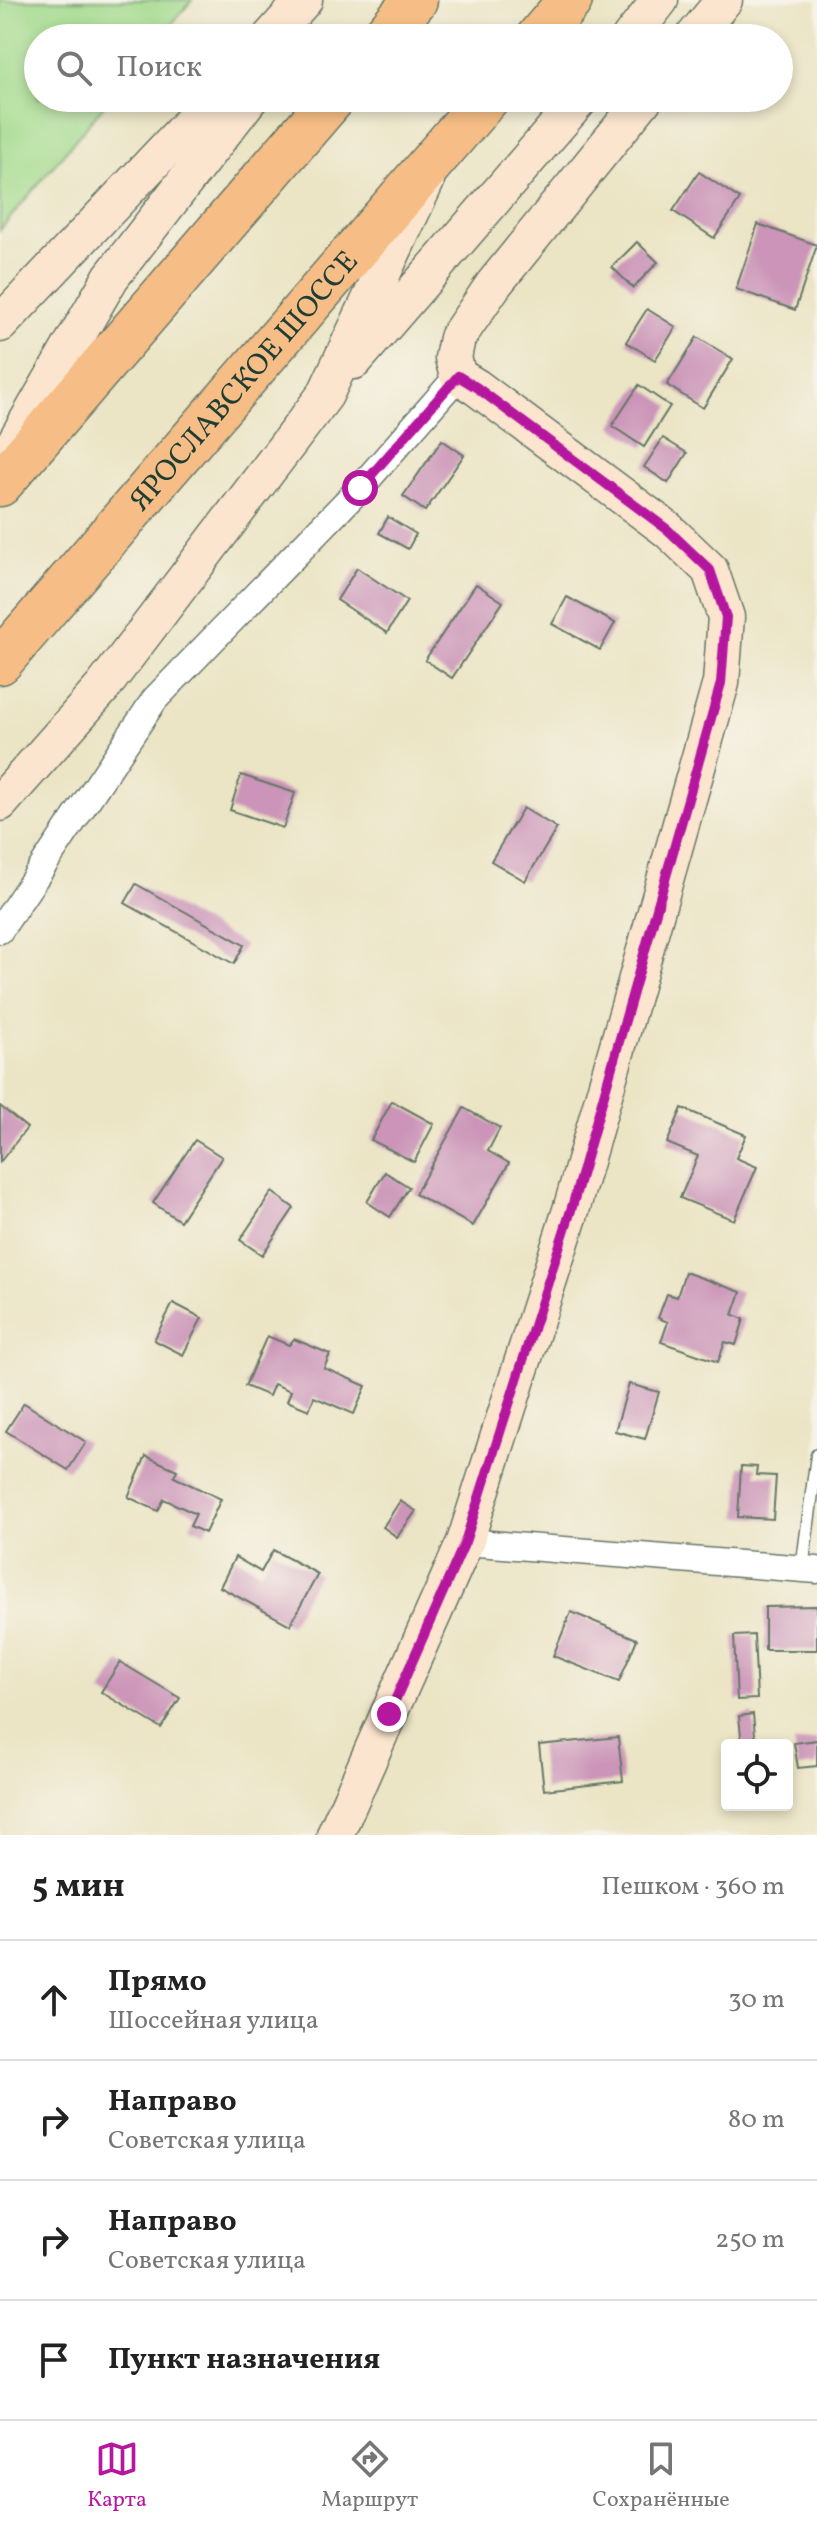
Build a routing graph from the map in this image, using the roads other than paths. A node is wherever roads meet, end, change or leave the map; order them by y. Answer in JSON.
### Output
{"nodes":[{"id":1,"x":304,"y":0,"type":"edge"},
{"id":2,"x":327,"y":0,"type":"edge"},
{"id":3,"x":415,"y":0,"type":"edge"},
{"id":4,"x":570,"y":0,"type":"edge"},
{"id":5,"x":660,"y":0,"type":"edge"},
{"id":6,"x":724,"y":0,"type":"edge"},
{"id":7,"x":283,"y":24,"type":"edge"},
{"id":8,"x":308,"y":24,"type":"edge"},
{"id":9,"x":395,"y":24,"type":"edge"},
{"id":10,"x":550,"y":24,"type":"edge"},
{"id":11,"x":641,"y":24,"type":"edge"},
{"id":12,"x":704,"y":24,"type":"edge"},
{"id":13,"x":201,"y":112,"type":"edge"},
{"id":14,"x":239,"y":112,"type":"edge"},
{"id":15,"x":321,"y":112,"type":"edge"},
{"id":16,"x":475,"y":112,"type":"edge"},
{"id":17,"x":569,"y":112,"type":"edge"},
{"id":18,"x":634,"y":112,"type":"edge"},
{"id":19,"x":440,"y":153,"type":"junction"},
{"id":20,"x":0,"y":324,"type":"edge"},
{"id":21,"x":458,"y":376,"type":"junction"},
{"id":22,"x":325,"y":395,"type":"junction"},
{"id":23,"x":0,"y":470,"type":"edge"},
{"id":24,"x":0,"y":484,"type":"edge"},
{"id":25,"x":0,"y":662,"type":"edge"},
{"id":26,"x":0,"y":803,"type":"edge"},
{"id":27,"x":0,"y":930,"type":"edge"},
{"id":28,"x":817,"y":1455,"type":"edge"},
{"id":29,"x":465,"y":1542,"type":"junction"},
{"id":30,"x":810,"y":1570,"type":"edge"},
{"id":31,"x":335,"y":1835,"type":"edge"}],
"edges":[{"from":1,"to":7,"type":"street"},
{"from":2,"to":8,"type":"street"},
{"from":3,"to":9,"type":"highway"},
{"from":4,"to":10,"type":"highway"},
{"from":5,"to":11,"type":"street"},
{"from":6,"to":12,"type":"street"},
{"from":13,"to":20,"type":"street"},
{"from":14,"to":23,"type":"street"},
{"from":15,"to":24,"type":"highway"},
{"from":16,"to":19,"type":"highway","name":"ЯРОСЛАВСКОЕ ШОССЕ"},
{"from":17,"to":22,"type":"street"},
{"from":18,"to":21,"type":"street"},
{"from":19,"to":22,"type":"street"},
{"from":19,"to":25,"type":"highway","name":"ЯРОСЛАВСКОЕ ШОССЕ"},
{"from":21,"to":27,"type":"street"},
{"from":21,"to":29,"type":"street"},
{"from":22,"to":26,"type":"street"},
{"from":28,"to":30,"type":"lane"},
{"from":29,"to":30,"type":"street"},
{"from":29,"to":31,"type":"street"}]}
